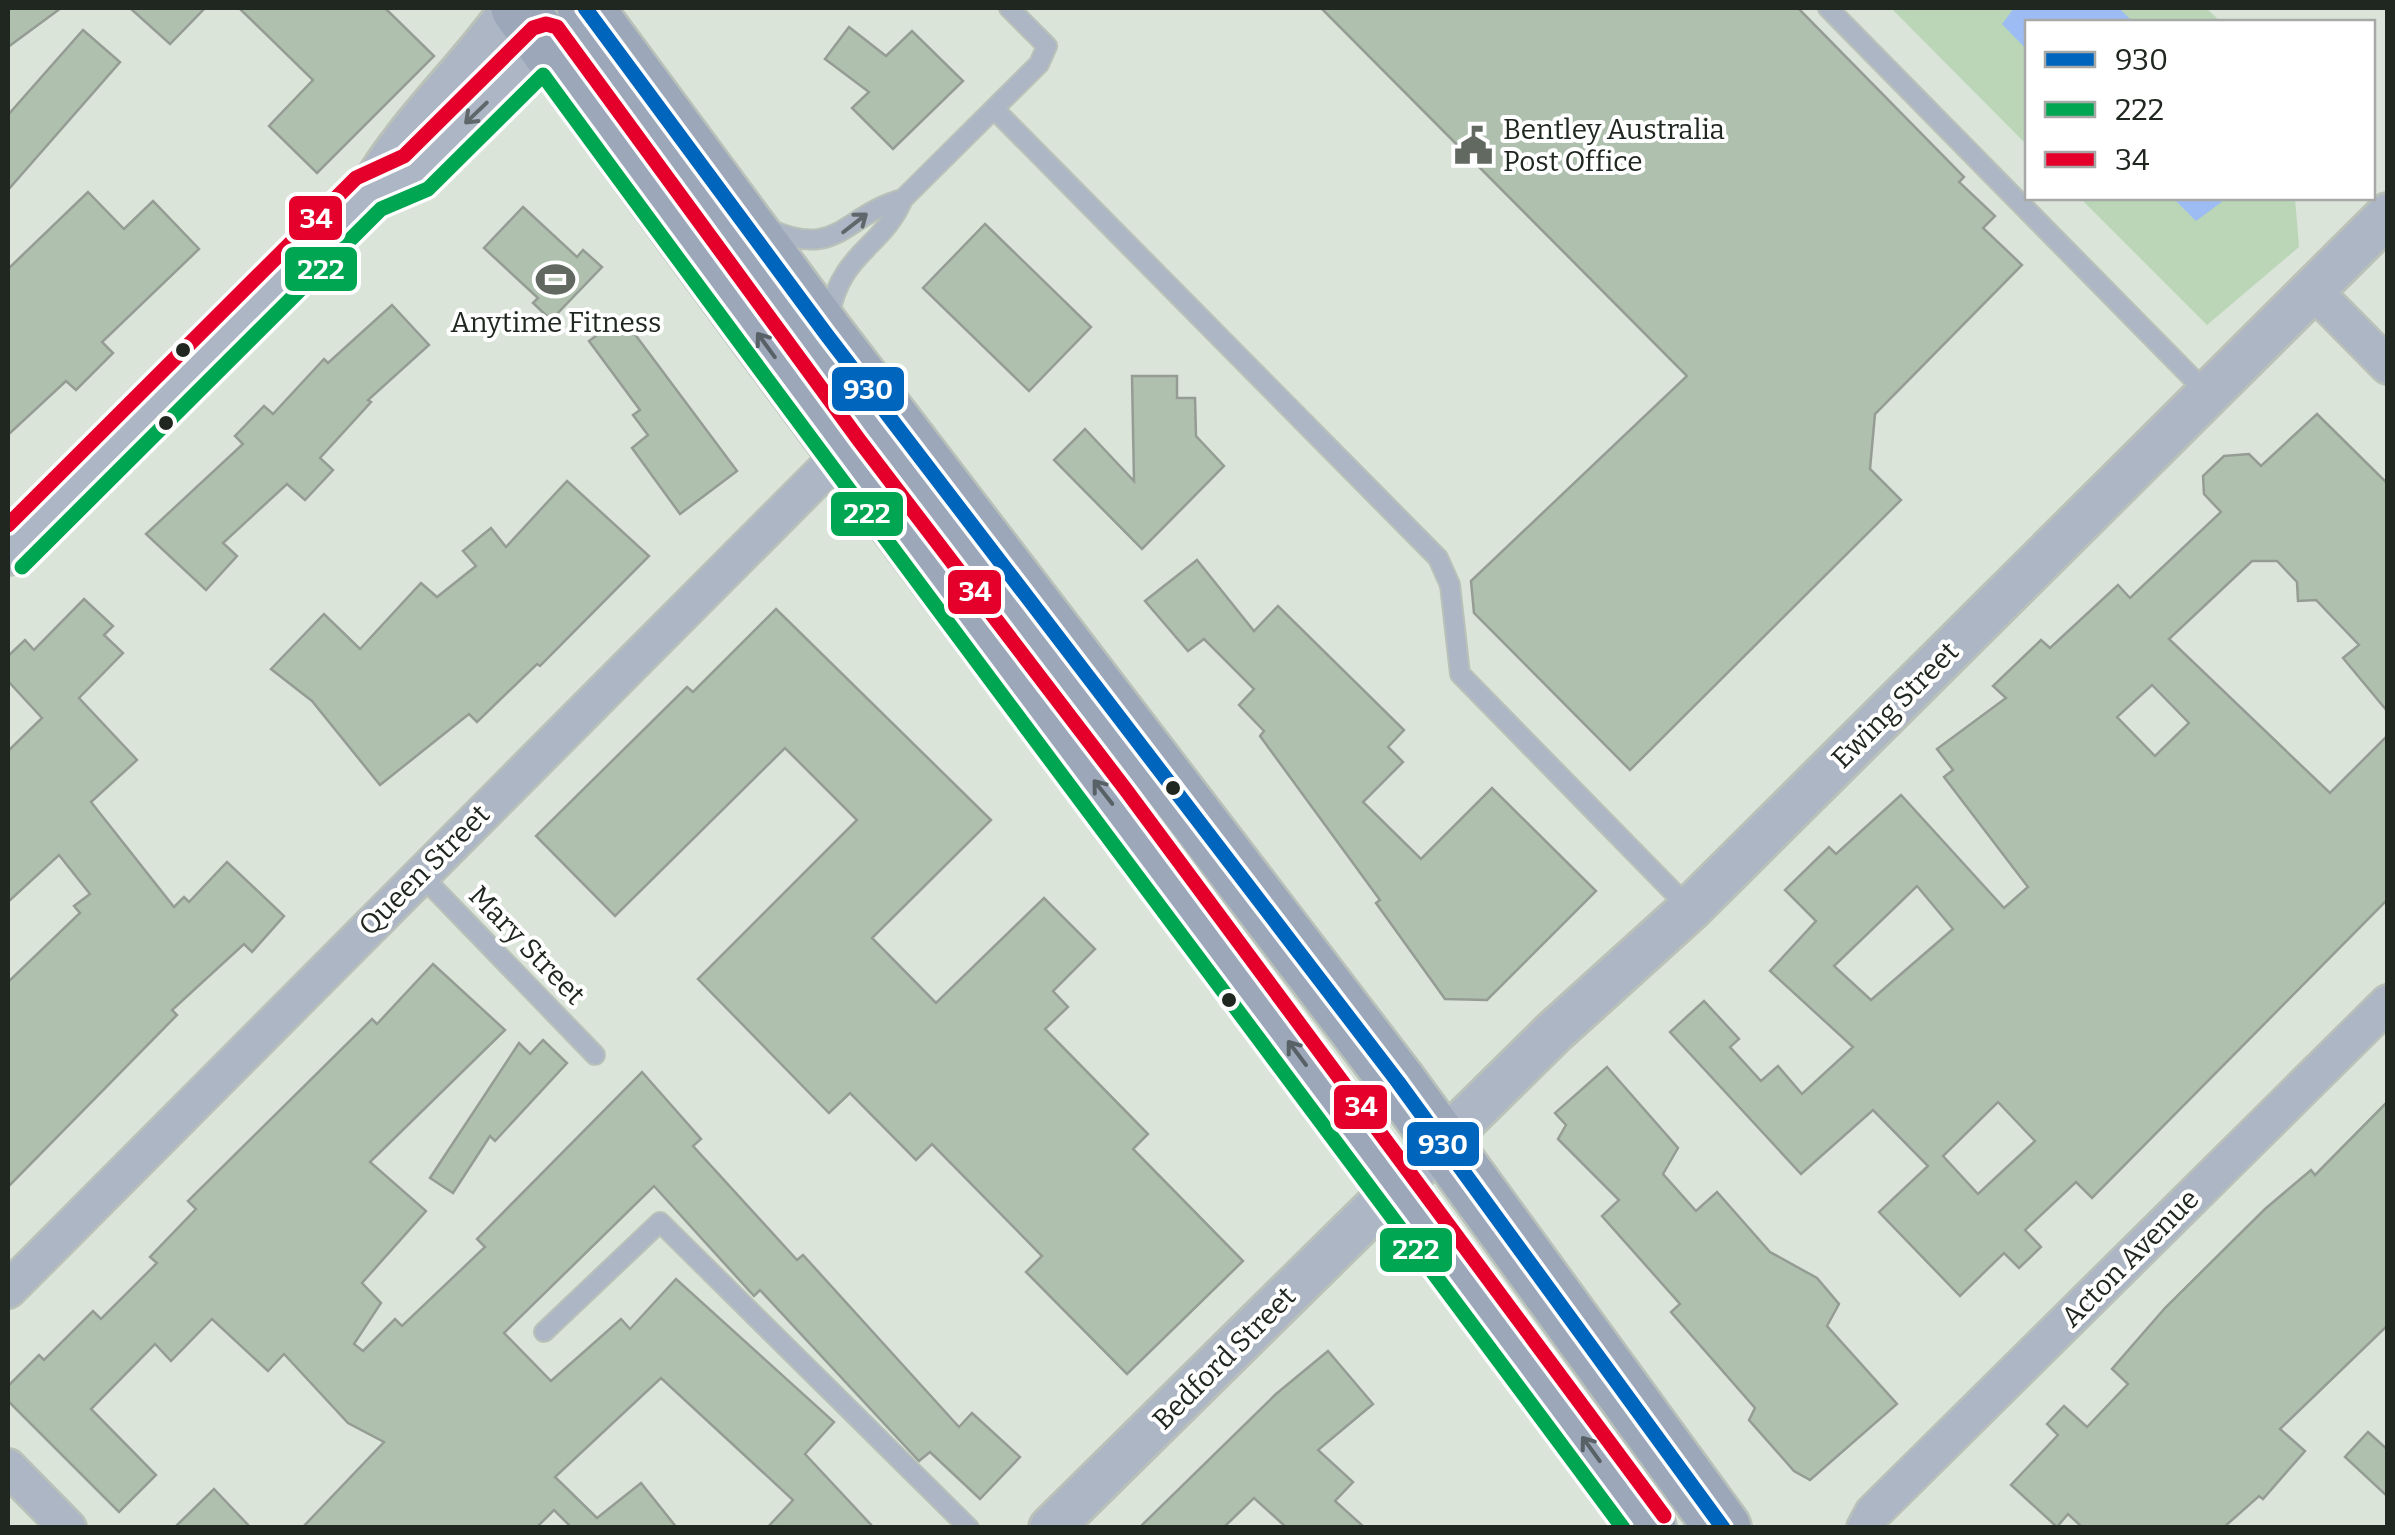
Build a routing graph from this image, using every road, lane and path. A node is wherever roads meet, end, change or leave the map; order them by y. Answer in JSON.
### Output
{"nodes":[{"id":1,"x":585,"y":8,"type":"edge"},
{"id":2,"x":1009,"y":8,"type":"edge"},
{"id":3,"x":1828,"y":8,"type":"edge"},
{"id":4,"x":526,"y":20,"type":"edge"},
{"id":5,"x":996,"y":111,"type":"junction"},
{"id":6,"x":902,"y":199,"type":"junction"},
{"id":7,"x":2388,"y":215,"type":"edge"},
{"id":8,"x":740,"y":216,"type":"junction"},
{"id":9,"x":2312,"y":289,"type":"junction"},
{"id":10,"x":826,"y":334,"type":"junction"},
{"id":11,"x":2388,"y":366,"type":"edge"},
{"id":12,"x":2208,"y":394,"type":"junction"},
{"id":13,"x":843,"y":452,"type":"junction"},
{"id":14,"x":8,"y":553,"type":"edge"},
{"id":15,"x":420,"y":874,"type":"junction"},
{"id":16,"x":1690,"y":909,"type":"junction"},
{"id":17,"x":2388,"y":1003,"type":"edge"},
{"id":18,"x":595,"y":1055,"type":"dead end"},
{"id":19,"x":1443,"y":1143,"type":"junction"},
{"id":20,"x":1396,"y":1188,"type":"junction"},
{"id":21,"x":8,"y":1290,"type":"edge"},
{"id":22,"x":544,"y":1332,"type":"dead end"},
{"id":23,"x":8,"y":1467,"type":"edge"},
{"id":24,"x":1860,"y":1523,"type":"edge"},
{"id":25,"x":68,"y":1528,"type":"edge"},
{"id":26,"x":969,"y":1528,"type":"edge"},
{"id":27,"x":1051,"y":1528,"type":"edge"},
{"id":28,"x":1648,"y":1528,"type":"edge"},
{"id":29,"x":1723,"y":1528,"type":"edge"}],
"edges":[{"from":1,"to":8,"type":"highway"},
{"from":2,"to":5,"type":"lane"},
{"from":3,"to":12,"type":"lane"},
{"from":13,"to":4,"type":"highway","one_way":true},
{"from":4,"to":14,"type":"street"},
{"from":5,"to":6,"type":"lane"},
{"from":5,"to":16,"type":"lane"},
{"from":8,"to":6,"type":"lane","one_way":true},
{"from":6,"to":10,"type":"lane"},
{"from":7,"to":9,"type":"street","name":"Ewing Street"},
{"from":8,"to":10,"type":"highway"},
{"from":9,"to":11,"type":"street"},
{"from":9,"to":12,"type":"street","name":"Ewing Street"},
{"from":10,"to":19,"type":"highway"},
{"from":12,"to":16,"type":"street","name":"Ewing Street"},
{"from":13,"to":15,"type":"street","name":"Queen Street"},
{"from":20,"to":13,"type":"highway","one_way":true},
{"from":15,"to":18,"type":"lane","name":"Mary Street"},
{"from":15,"to":21,"type":"street","name":"Queen Street"},
{"from":16,"to":19,"type":"street","name":"Ewing Street"},
{"from":17,"to":24,"type":"street","name":"Acton Avenue"},
{"from":19,"to":20,"type":"street","name":"Ewing Street"},
{"from":19,"to":29,"type":"highway"},
{"from":20,"to":27,"type":"street","name":"Bedford Street"},
{"from":28,"to":20,"type":"highway","one_way":true},
{"from":22,"to":26,"type":"lane"},
{"from":23,"to":25,"type":"street"}]}
